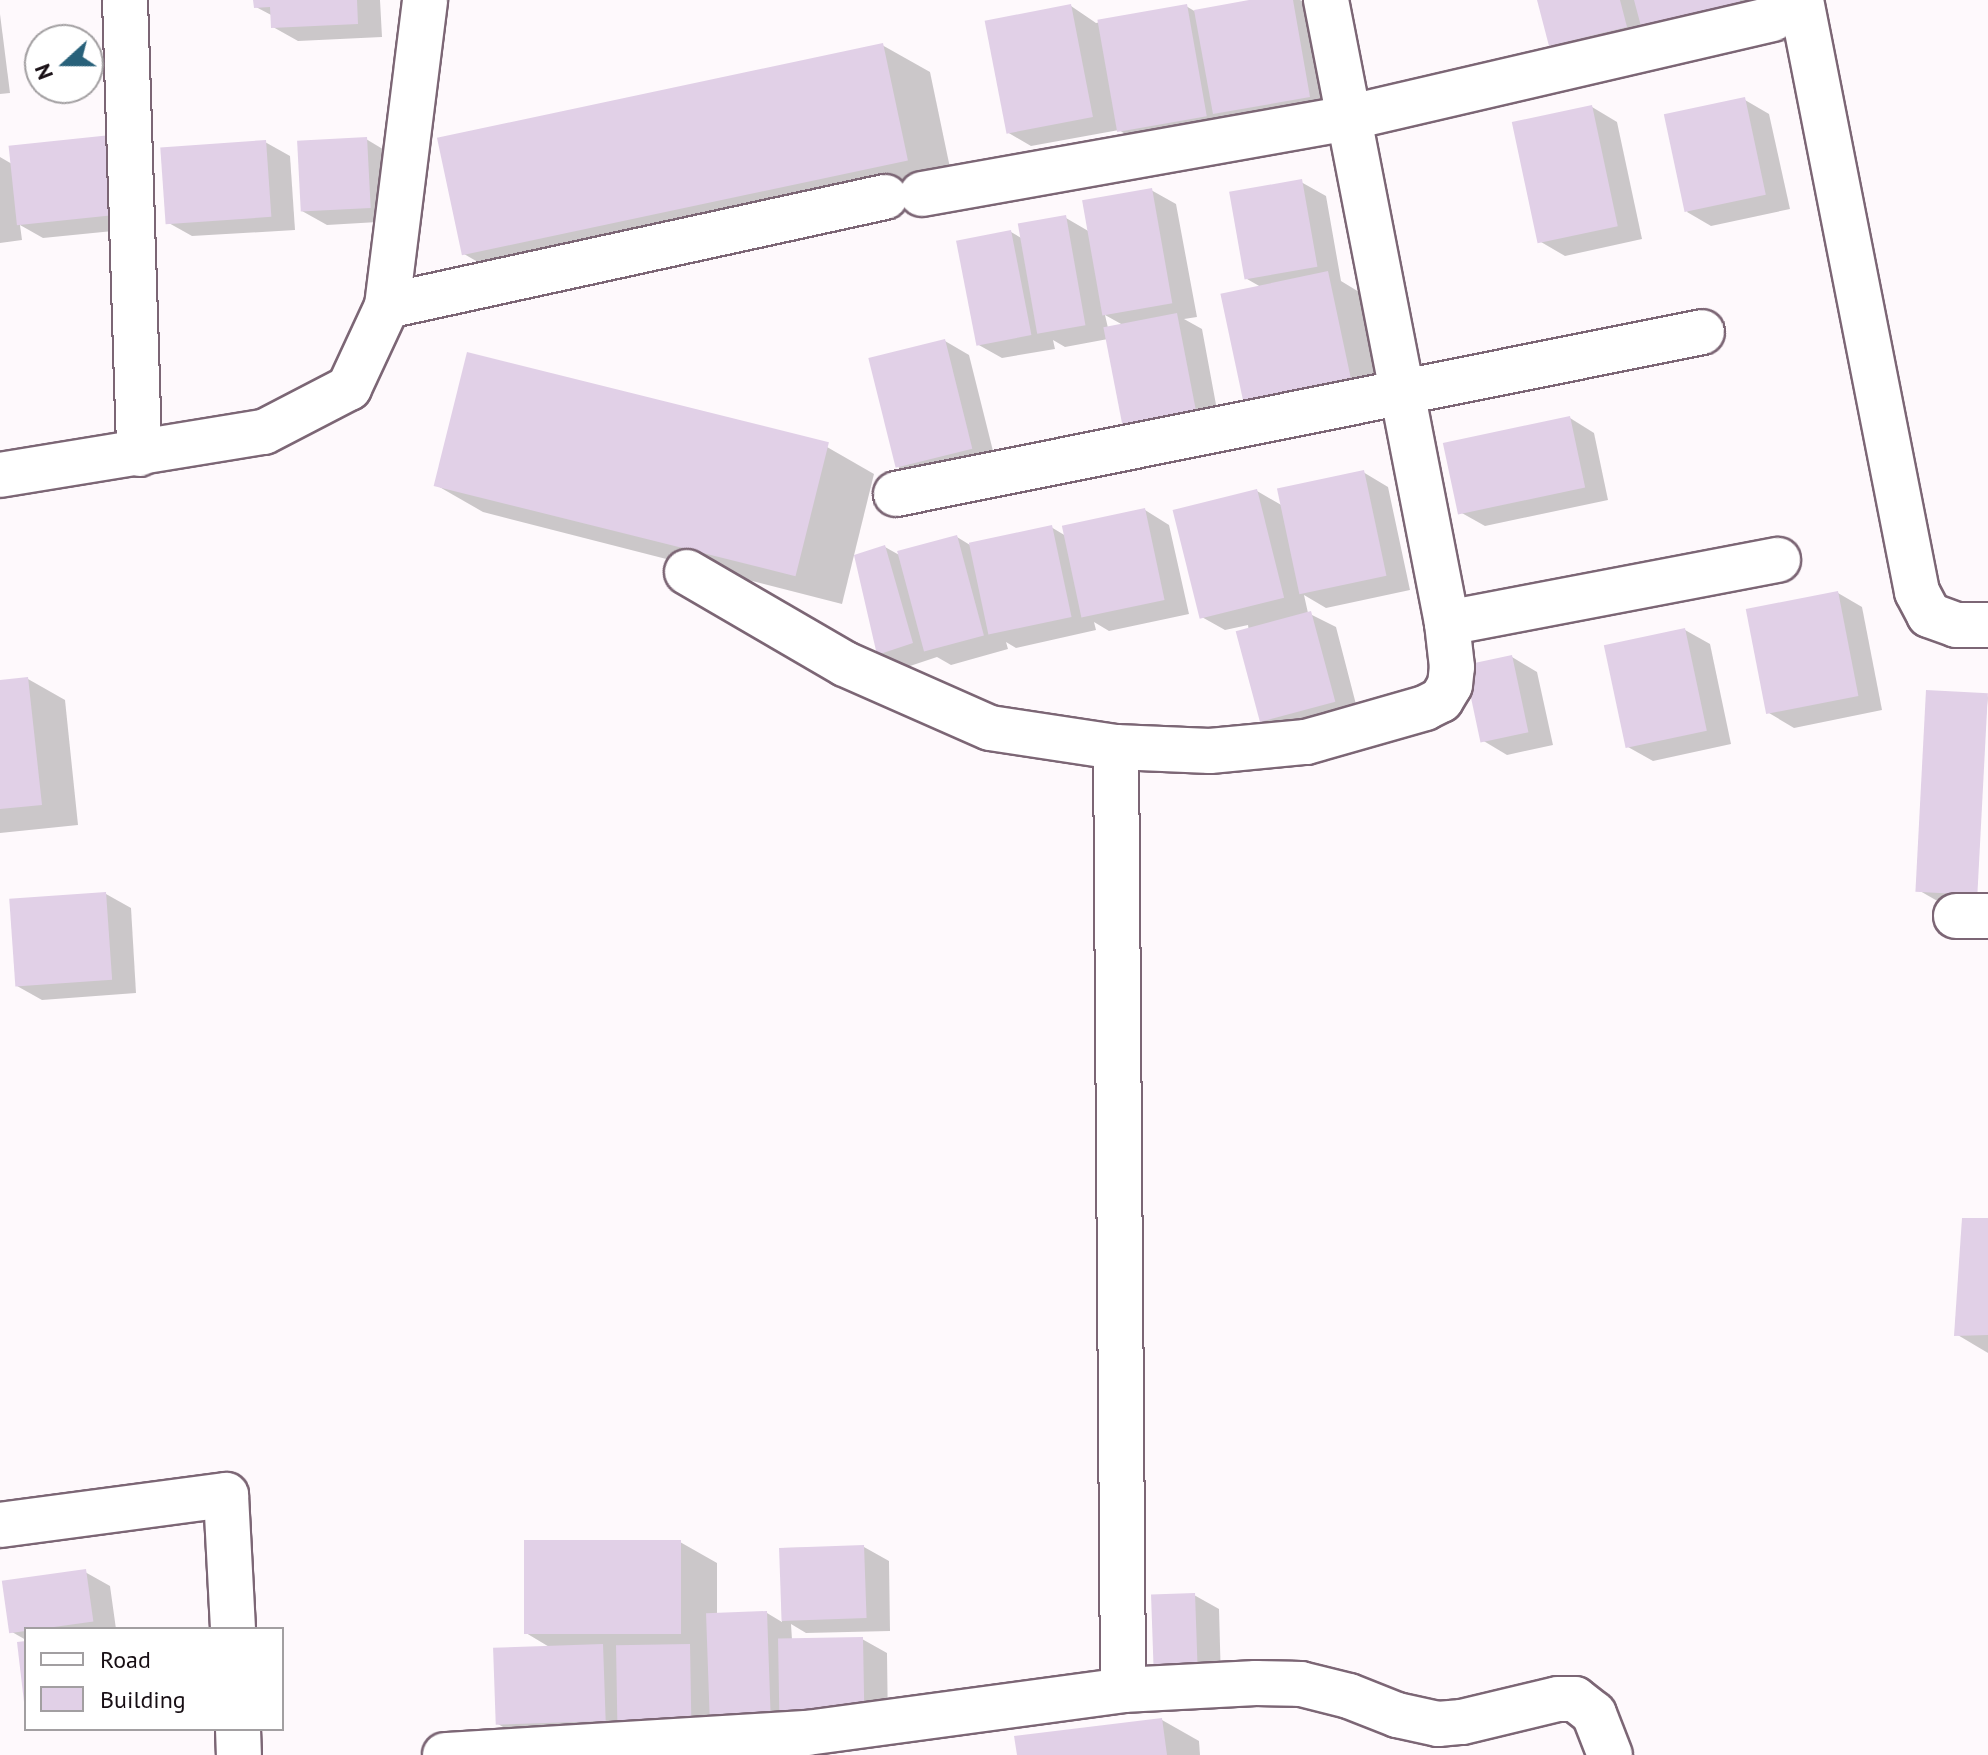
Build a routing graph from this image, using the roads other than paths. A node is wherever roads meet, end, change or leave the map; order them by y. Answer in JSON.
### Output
{"nodes":[{"id":1,"x":125,"y":0,"type":"edge"},
{"id":2,"x":1326,"y":0,"type":"edge"},
{"id":3,"x":431,"y":1,"type":"edge"},
{"id":4,"x":1787,"y":10,"type":"edge"},
{"id":5,"x":1347,"y":118,"type":"junction"},
{"id":6,"x":387,"y":306,"type":"junction"},
{"id":7,"x":1702,"y":332,"type":"dead end"},
{"id":8,"x":1400,"y":392,"type":"junction"},
{"id":9,"x":139,"y":454,"type":"junction"},
{"id":10,"x":0,"y":475,"type":"edge"},
{"id":11,"x":896,"y":494,"type":"dead end"},
{"id":12,"x":1778,"y":560,"type":"dead end"},
{"id":13,"x":687,"y":572,"type":"dead end"},
{"id":14,"x":1447,"y":623,"type":"junction"},
{"id":15,"x":1988,"y":625,"type":"edge"},
{"id":16,"x":1116,"y":747,"type":"junction"},
{"id":17,"x":0,"y":1525,"type":"edge"},
{"id":18,"x":233,"y":1627,"type":"edge"},
{"id":19,"x":1123,"y":1690,"type":"junction"},
{"id":20,"x":238,"y":1731,"type":"edge"},
{"id":21,"x":239,"y":1755,"type":"edge"},
{"id":22,"x":445,"y":1755,"type":"edge"},
{"id":23,"x":1610,"y":1755,"type":"edge"}],
"edges":[{"from":1,"to":9,"type":"street"},
{"from":2,"to":5,"type":"street"},
{"from":3,"to":6,"type":"street"},
{"from":4,"to":5,"type":"street"},
{"from":4,"to":15,"type":"street"},
{"from":5,"to":6,"type":"street"},
{"from":5,"to":8,"type":"street"},
{"from":6,"to":9,"type":"street"},
{"from":7,"to":8,"type":"street"},
{"from":8,"to":11,"type":"street"},
{"from":8,"to":14,"type":"street"},
{"from":9,"to":10,"type":"street"},
{"from":12,"to":14,"type":"street"},
{"from":13,"to":16,"type":"street"},
{"from":14,"to":16,"type":"street"},
{"from":16,"to":19,"type":"street"},
{"from":17,"to":18,"type":"street"},
{"from":19,"to":22,"type":"street"},
{"from":19,"to":23,"type":"street"},
{"from":20,"to":21,"type":"street"}]}
